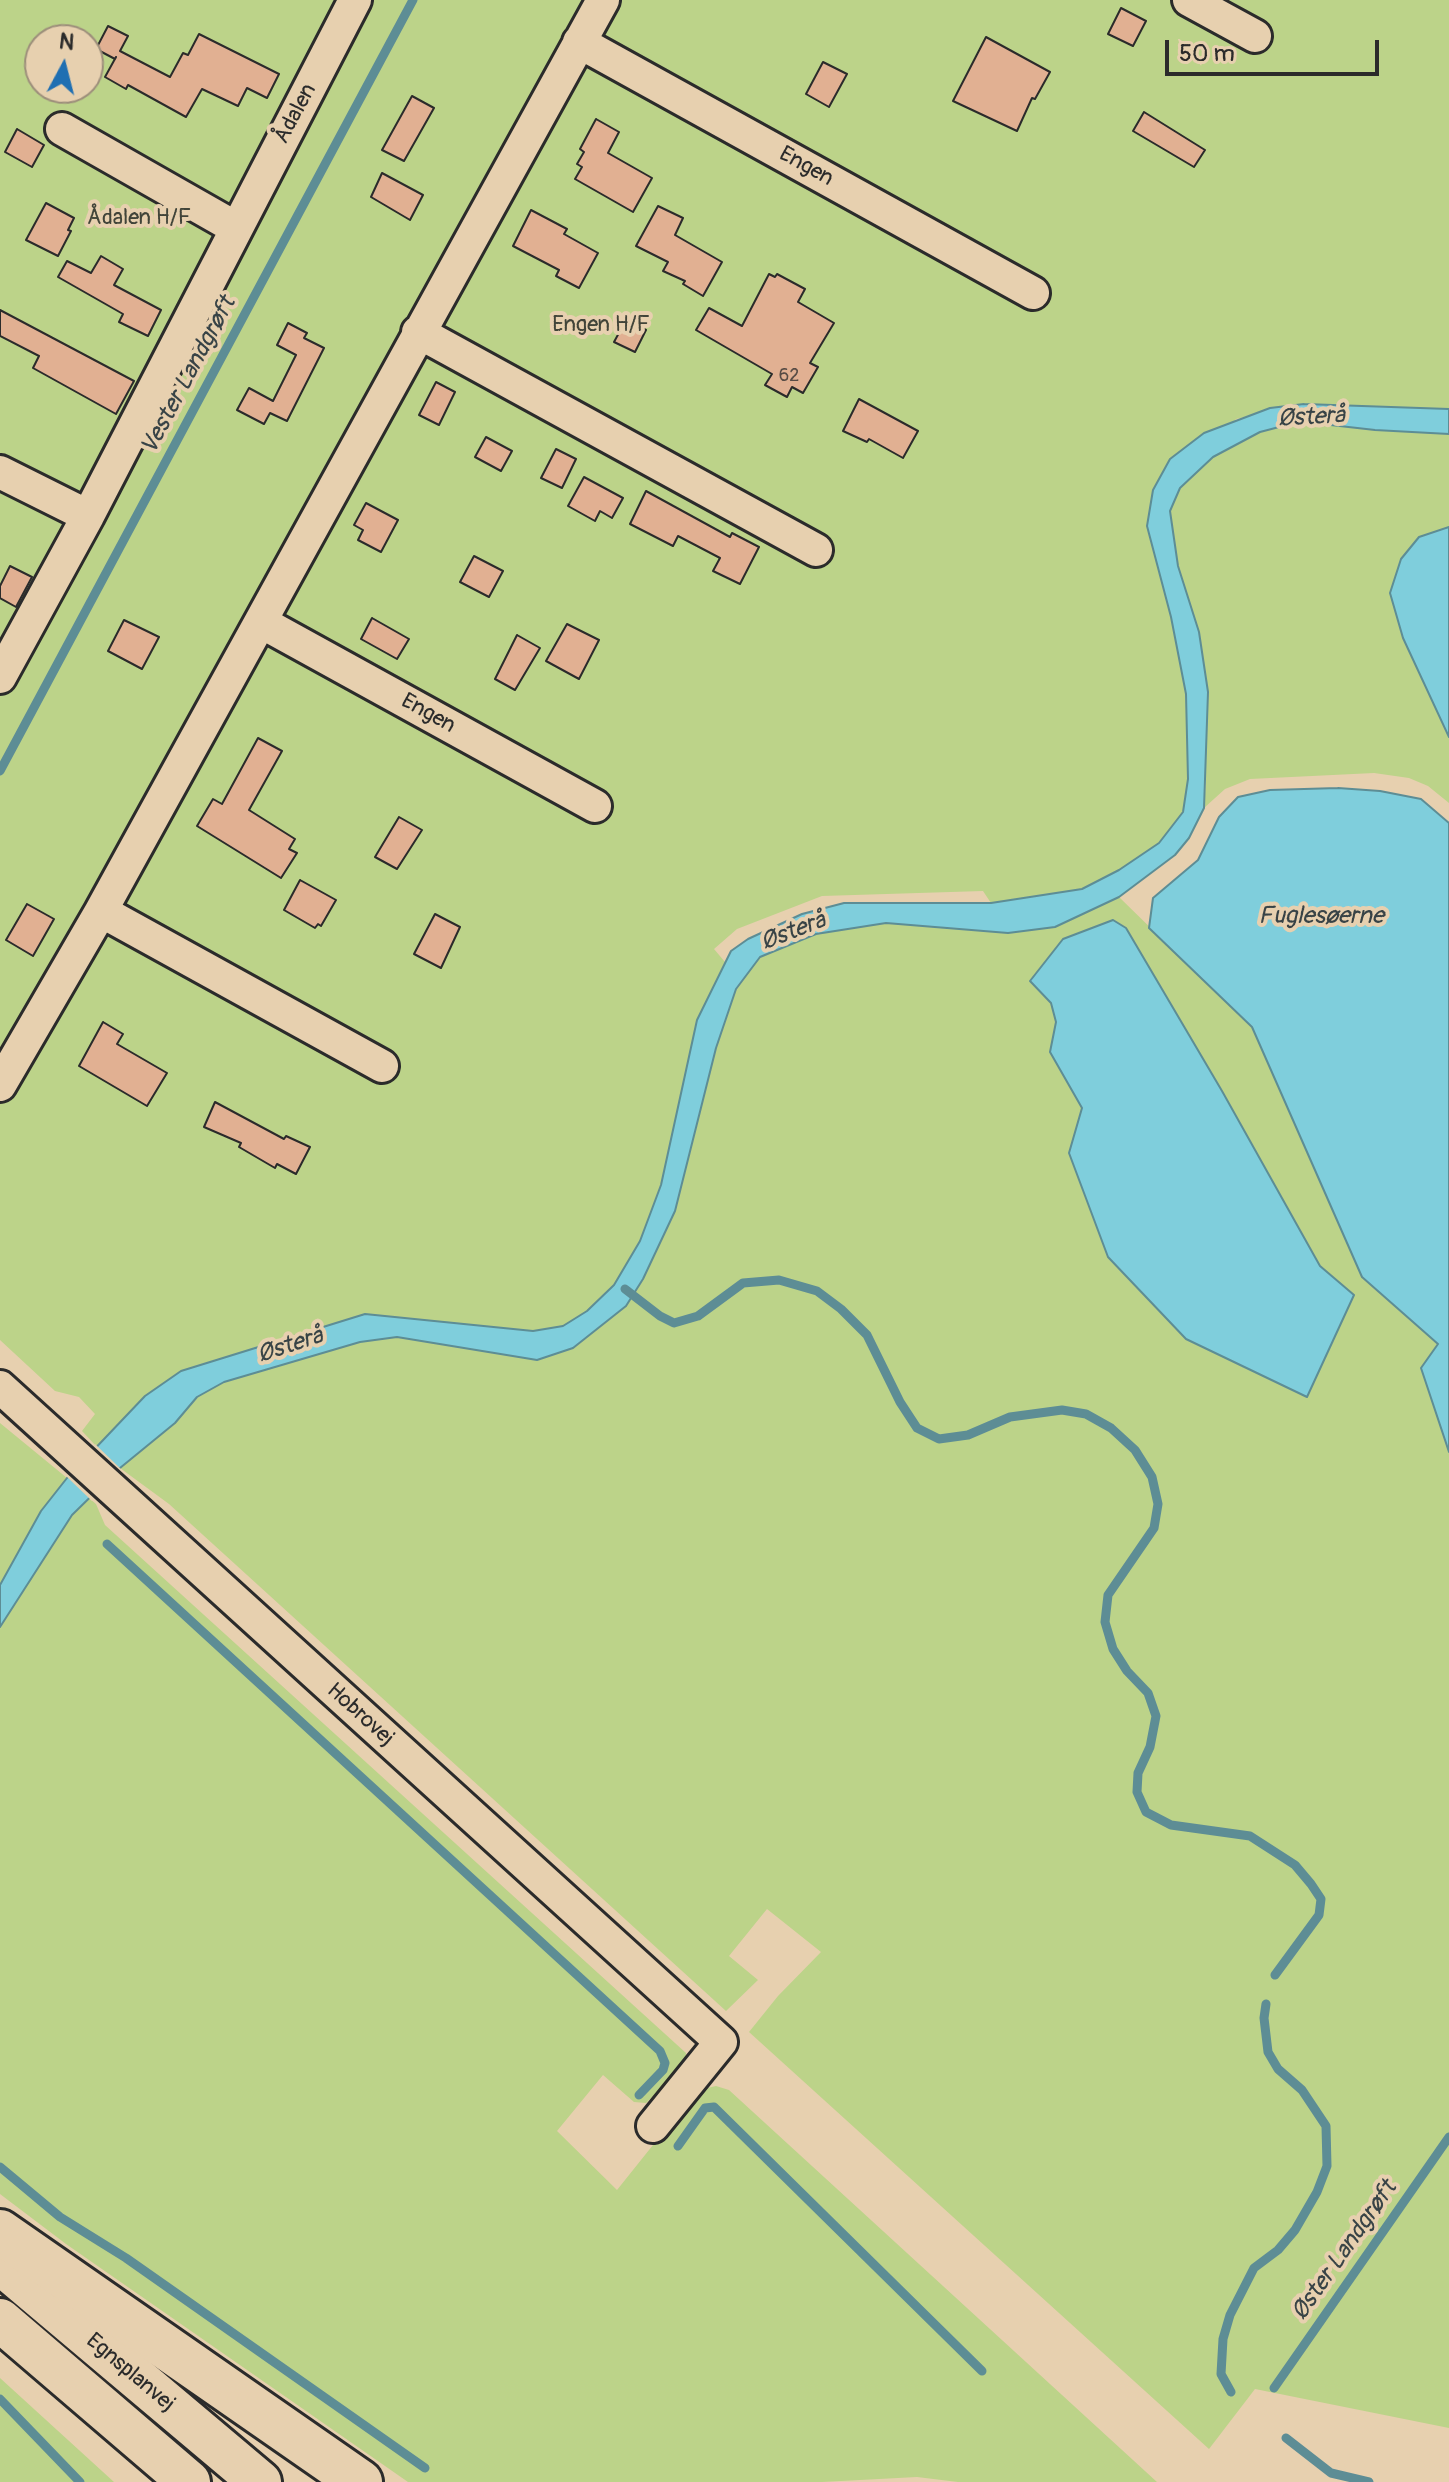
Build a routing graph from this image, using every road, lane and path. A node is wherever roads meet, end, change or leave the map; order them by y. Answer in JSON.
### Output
{"nodes":[{"id":1,"x":355,"y":0,"type":"edge"},
{"id":2,"x":603,"y":0,"type":"edge"},
{"id":3,"x":1189,"y":0,"type":"edge"},
{"id":4,"x":1255,"y":36,"type":"dead end"},
{"id":5,"x":579,"y":42,"type":"junction"},
{"id":6,"x":62,"y":129,"type":"dead end"},
{"id":7,"x":236,"y":228,"type":"junction"},
{"id":8,"x":1033,"y":293,"type":"dead end"},
{"id":9,"x":418,"y":332,"type":"junction"},
{"id":10,"x":0,"y":472,"type":"edge"},
{"id":11,"x":88,"y":516,"type":"junction"},
{"id":12,"x":816,"y":550,"type":"dead end"},
{"id":13,"x":261,"y":622,"type":"junction"},
{"id":14,"x":0,"y":677,"type":"edge"},
{"id":15,"x":595,"y":806,"type":"dead end"},
{"id":16,"x":101,"y":911,"type":"junction"},
{"id":17,"x":382,"y":1066,"type":"dead end"},
{"id":18,"x":0,"y":1085,"type":"edge"},
{"id":19,"x":0,"y":1387,"type":"edge"},
{"id":20,"x":653,"y":2126,"type":"dead end"},
{"id":21,"x":0,"y":2232,"type":"edge"},
{"id":22,"x":0,"y":2263,"type":"edge"},
{"id":23,"x":0,"y":2320,"type":"edge"},
{"id":24,"x":189,"y":2482,"type":"edge"},
{"id":25,"x":260,"y":2482,"type":"edge"},
{"id":26,"x":360,"y":2482,"type":"edge"}],
"edges":[{"from":1,"to":7,"type":"street","name":"Ådalen"},
{"from":2,"to":5,"type":"street"},
{"from":3,"to":4,"type":"street"},
{"from":5,"to":8,"type":"street","name":"Engen"},
{"from":5,"to":9,"type":"street"},
{"from":6,"to":7,"type":"street"},
{"from":7,"to":11,"type":"street","name":"Ådalen"},
{"from":9,"to":12,"type":"street"},
{"from":9,"to":13,"type":"street"},
{"from":10,"to":11,"type":"street"},
{"from":11,"to":14,"type":"street","name":"Ådalen"},
{"from":13,"to":15,"type":"street","name":"Engen"},
{"from":13,"to":16,"type":"street"},
{"from":16,"to":17,"type":"street"},
{"from":16,"to":18,"type":"street"},
{"from":19,"to":20,"type":"street","name":"Hobrovej"},
{"from":21,"to":26,"type":"highway"},
{"from":22,"to":25,"type":"main road","name":"Egnsplanvej"},
{"from":23,"to":24,"type":"main road","name":"Egnsplanvej"}]}
